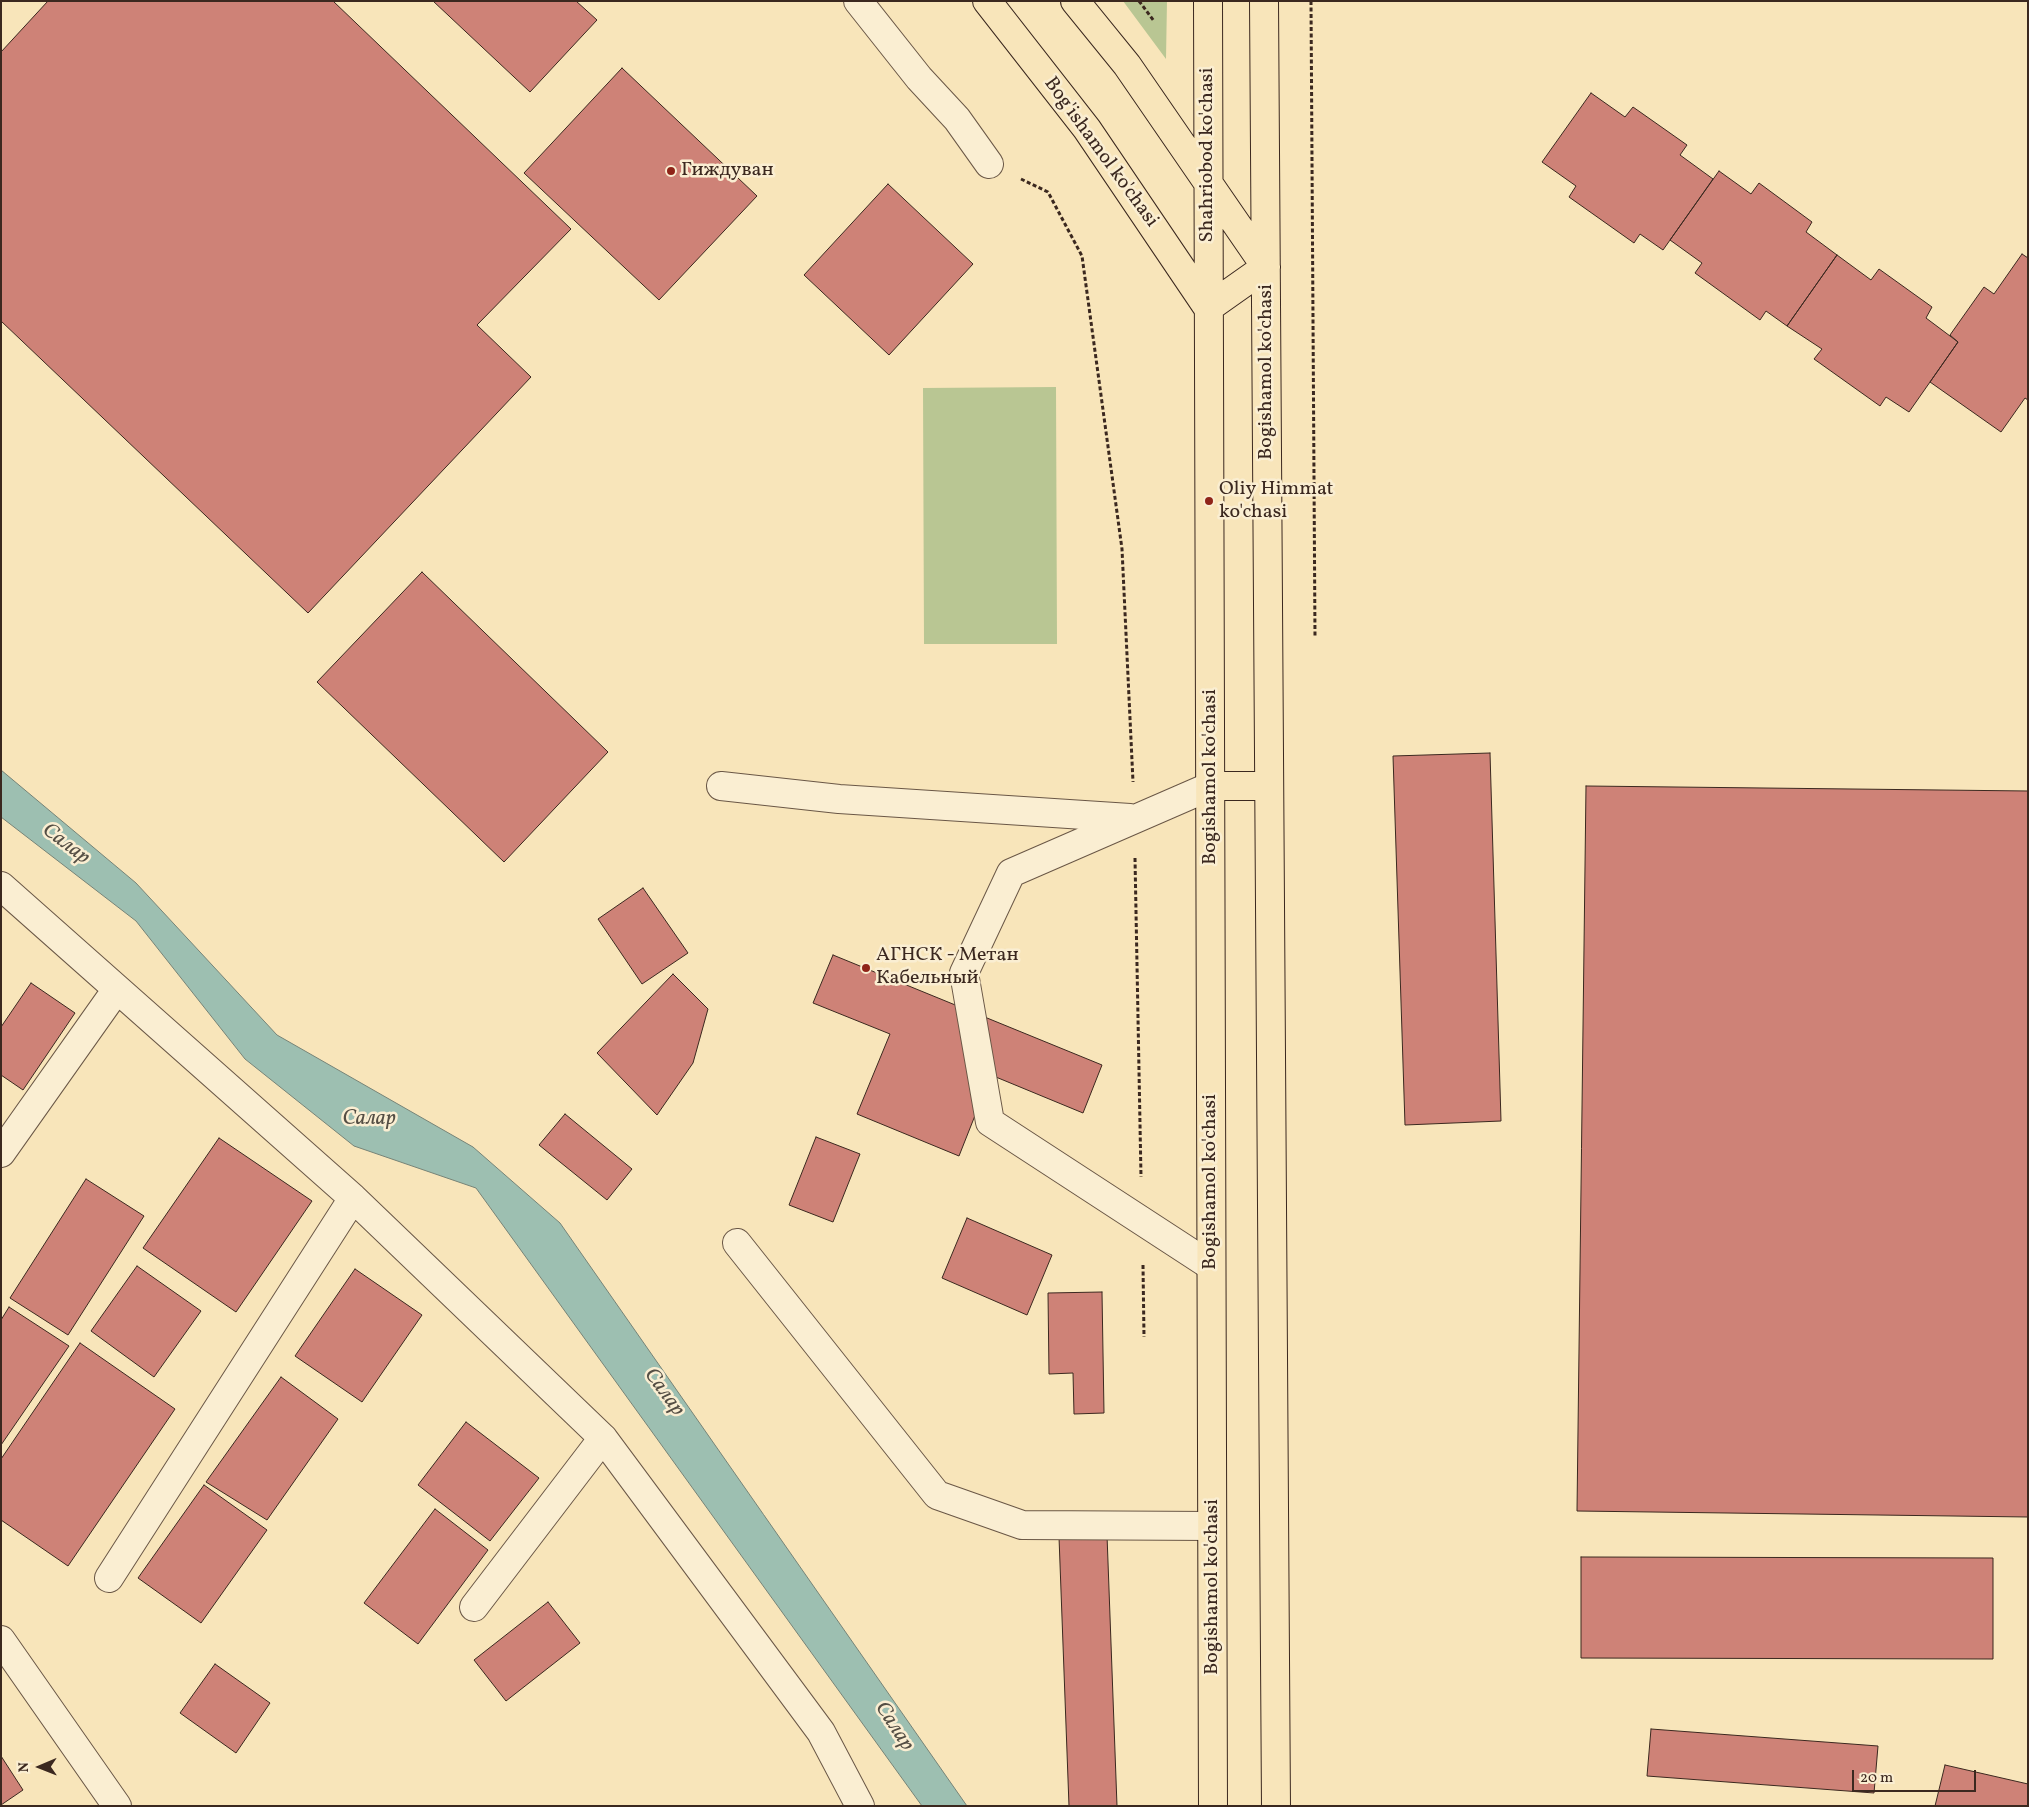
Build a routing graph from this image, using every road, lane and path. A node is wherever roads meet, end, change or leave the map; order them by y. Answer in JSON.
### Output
{"nodes":[{"id":1,"x":858,"y":1,"type":"edge"},
{"id":2,"x":987,"y":1,"type":"edge"},
{"id":3,"x":1076,"y":1,"type":"edge"},
{"id":4,"x":1139,"y":1,"type":"edge"},
{"id":5,"x":1208,"y":1,"type":"edge"},
{"id":6,"x":1264,"y":1,"type":"edge"},
{"id":7,"x":1311,"y":1,"type":"edge"},
{"id":8,"x":1154,"y":21,"type":"dead end"},
{"id":9,"x":989,"y":164,"type":"joint"},
{"id":10,"x":1208,"y":180,"type":"junction"},
{"id":11,"x":1266,"y":267,"type":"junction"},
{"id":12,"x":1208,"y":308,"type":"junction"},
{"id":13,"x":1316,"y":637,"type":"dead end"},
{"id":14,"x":721,"y":786,"type":"dead end"},
{"id":15,"x":1211,"y":786,"type":"junction"},
{"id":16,"x":1269,"y":786,"type":"junction"},
{"id":17,"x":1134,"y":818,"type":"junction"},
{"id":18,"x":1,"y":886,"type":"edge"},
{"id":19,"x":117,"y":989,"type":"junction"},
{"id":20,"x":1,"y":1153,"type":"edge"},
{"id":21,"x":353,"y":1198,"type":"junction"},
{"id":22,"x":1142,"y":1220,"type":"junction"},
{"id":23,"x":737,"y":1243,"type":"dead end"},
{"id":24,"x":1211,"y":1266,"type":"junction"},
{"id":25,"x":1144,"y":1337,"type":"dead end"},
{"id":26,"x":603,"y":1438,"type":"junction"},
{"id":27,"x":1212,"y":1526,"type":"junction"},
{"id":28,"x":109,"y":1578,"type":"dead end"},
{"id":29,"x":474,"y":1608,"type":"dead end"},
{"id":30,"x":1,"y":1640,"type":"edge"},
{"id":31,"x":117,"y":1806,"type":"edge"},
{"id":32,"x":860,"y":1806,"type":"edge"},
{"id":33,"x":1213,"y":1806,"type":"edge"},
{"id":34,"x":1276,"y":1806,"type":"edge"}],
"edges":[{"from":1,"to":9,"type":"street"},
{"from":2,"to":12,"type":"main road","name":"Bog'ishamol ko'chasi"},
{"from":3,"to":10,"type":"main road"},
{"from":4,"to":8,"type":"path"},
{"from":5,"to":10,"type":"main road","name":"Shahriobod ko'chasi"},
{"from":6,"to":11,"type":"main road"},
{"from":7,"to":13,"type":"path"},
{"from":9,"to":17,"type":"path"},
{"from":10,"to":11,"type":"main road"},
{"from":10,"to":12,"type":"main road","name":"Shahriobod ko'chasi"},
{"from":11,"to":12,"type":"main road","name":"Bogishamol ko'chasi"},
{"from":11,"to":16,"type":"main road","name":"Bogishamol ko'chasi"},
{"from":12,"to":15,"type":"main road","name":"Bogishamol ko'chasi"},
{"from":14,"to":17,"type":"street"},
{"from":15,"to":16,"type":"main road"},
{"from":15,"to":17,"type":"street"},
{"from":15,"to":24,"type":"main road","name":"Bogishamol ko'chasi"},
{"from":16,"to":34,"type":"main road","name":"Bogishamol ko'chasi"},
{"from":17,"to":22,"type":"path"},
{"from":17,"to":22,"type":"street"},
{"from":18,"to":19,"type":"street"},
{"from":19,"to":20,"type":"street"},
{"from":19,"to":21,"type":"street"},
{"from":21,"to":26,"type":"street"},
{"from":21,"to":28,"type":"street"},
{"from":22,"to":24,"type":"street"},
{"from":22,"to":25,"type":"path"},
{"from":23,"to":27,"type":"street"},
{"from":24,"to":27,"type":"main road","name":"Bogishamol ko'chasi"},
{"from":26,"to":29,"type":"street"},
{"from":26,"to":32,"type":"street"},
{"from":27,"to":33,"type":"main road","name":"Bogishamol ko'chasi"},
{"from":30,"to":31,"type":"street"}]}
